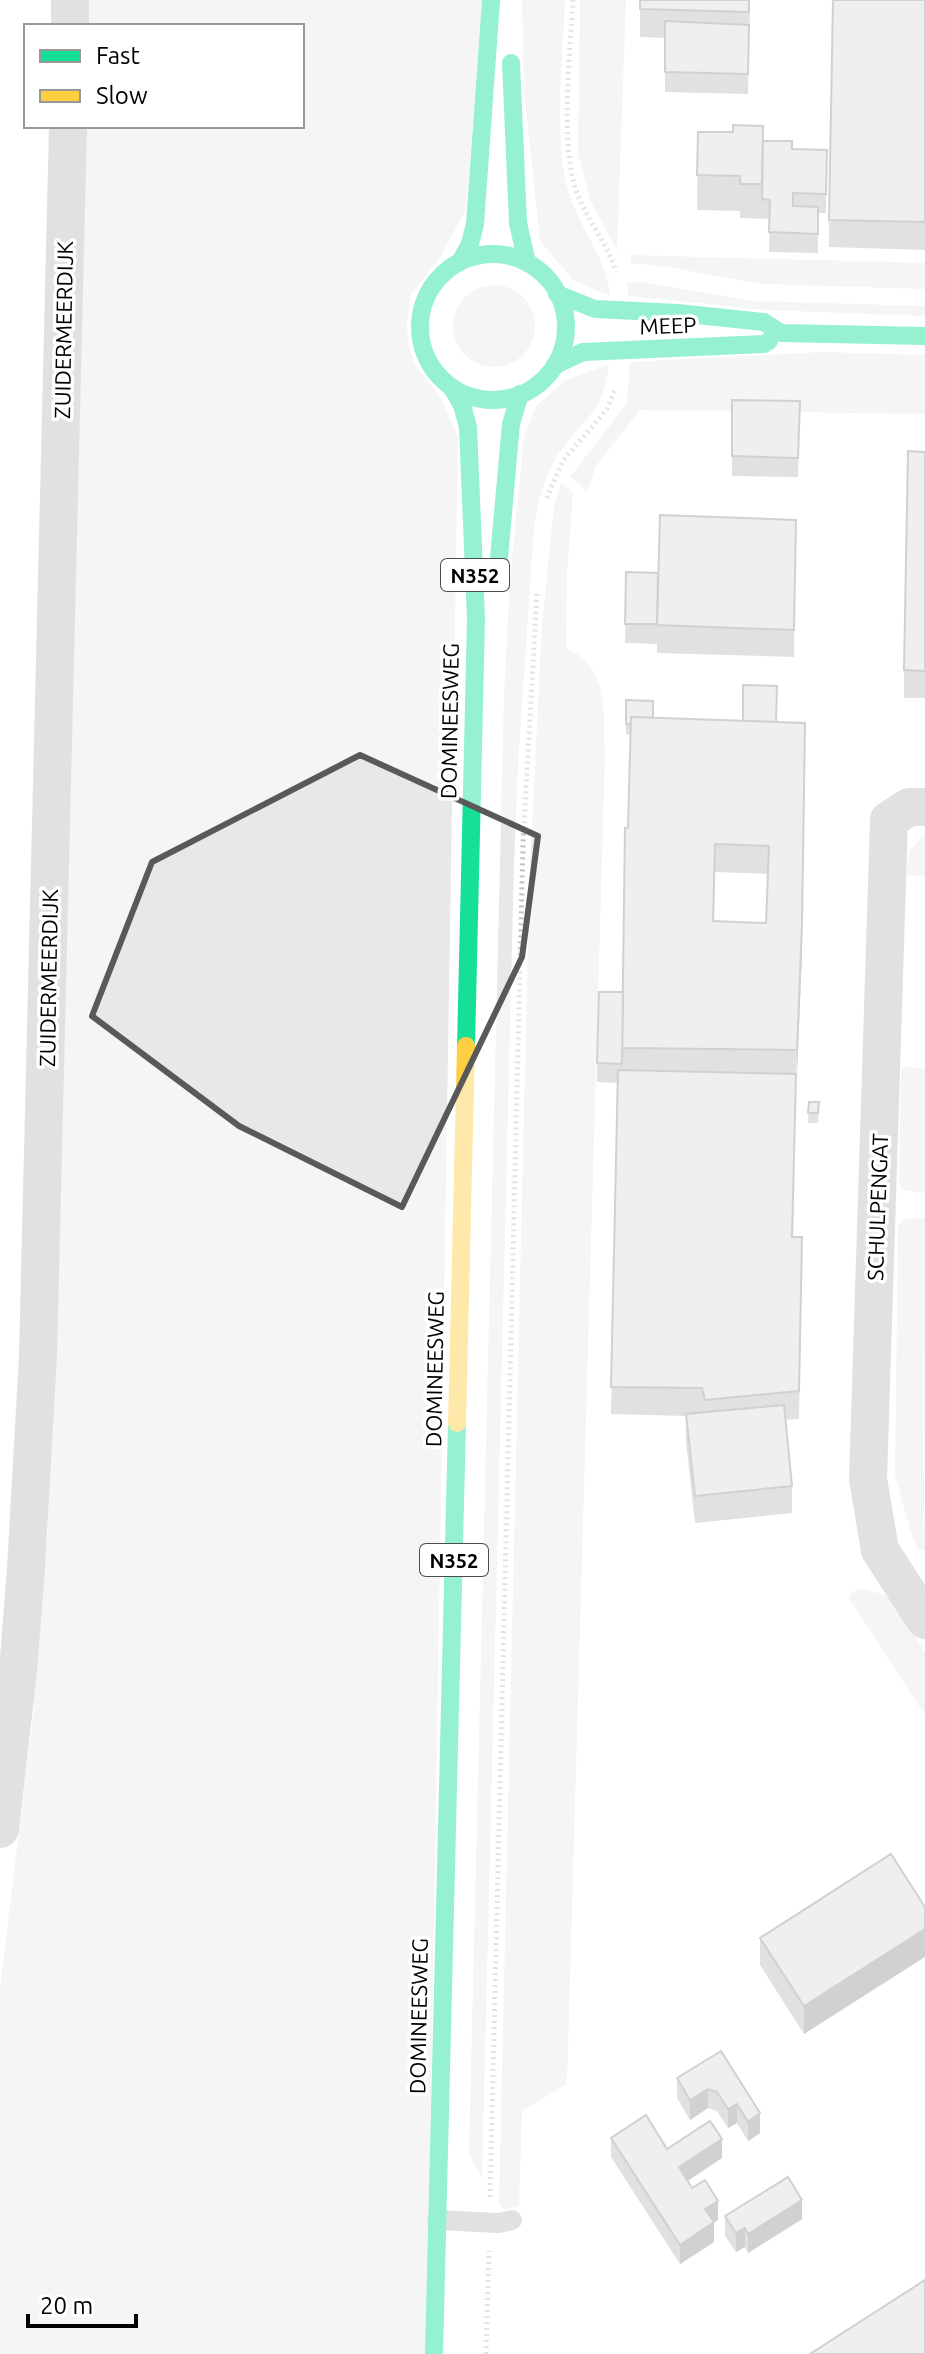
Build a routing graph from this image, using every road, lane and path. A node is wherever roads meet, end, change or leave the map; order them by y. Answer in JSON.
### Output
{"nodes":[{"id":1,"x":70,"y":0,"type":"edge"},
{"id":2,"x":491,"y":0,"type":"edge"},
{"id":3,"x":573,"y":0,"type":"edge"},
{"id":4,"x":70,"y":24,"type":"edge"},
{"id":5,"x":511,"y":46,"type":"dead end"},
{"id":6,"x":68,"y":128,"type":"edge"},
{"id":7,"x":460,"y":262,"type":"junction"},
{"id":8,"x":527,"y":263,"type":"junction"},
{"id":9,"x":619,"y":284,"type":"dead end"},
{"id":10,"x":557,"y":294,"type":"junction"},
{"id":11,"x":781,"y":333,"type":"junction"},
{"id":12,"x":925,"y":336,"type":"edge"},
{"id":13,"x":555,"y":365,"type":"junction"},
{"id":14,"x":452,"y":388,"type":"junction"},
{"id":15,"x":616,"y":388,"type":"dead end"},
{"id":16,"x":520,"y":394,"type":"junction"},
{"id":17,"x":546,"y":500,"type":"dead end"},
{"id":18,"x":538,"y":589,"type":"dead end"},
{"id":19,"x":497,"y":593,"type":"dead end"},
{"id":20,"x":925,"y":807,"type":"edge"},
{"id":21,"x":925,"y":1620,"type":"edge"},
{"id":22,"x":0,"y":1829,"type":"edge"},
{"id":23,"x":512,"y":2220,"type":"dead end"},
{"id":24,"x":453,"y":2221,"type":"junction"},
{"id":25,"x":489,"y":2222,"type":"junction"},
{"id":26,"x":434,"y":2354,"type":"edge"},
{"id":27,"x":486,"y":2354,"type":"edge"}],
"edges":[{"from":1,"to":4,"type":"street"},
{"from":2,"to":7,"type":"main road","number":"N352"},
{"from":3,"to":9,"type":"path"},
{"from":5,"to":8,"type":"main road"},
{"from":6,"to":22,"type":"street","name":"ZUIDERMEERDIJK"},
{"from":7,"to":8,"type":"main road"},
{"from":7,"to":14,"type":"main road","number":"N352"},
{"from":8,"to":10,"type":"main road"},
{"from":10,"to":11,"type":"main road","name":"MEEP"},
{"from":10,"to":13,"type":"main road"},
{"from":11,"to":12,"type":"main road","name":"MEEP"},
{"from":11,"to":13,"type":"main road","name":"MEEP"},
{"from":13,"to":16,"type":"main road"},
{"from":14,"to":16,"type":"main road"},
{"from":14,"to":24,"type":"main road","name":"DOMINEESWEG","number":"N352"},
{"from":15,"to":17,"type":"path"},
{"from":16,"to":19,"type":"main road","number":"N352"},
{"from":18,"to":25,"type":"path"},
{"from":20,"to":21,"type":"street","name":"SCHULPENGAT"},
{"from":23,"to":25,"type":"lane"},
{"from":24,"to":25,"type":"lane"},
{"from":24,"to":26,"type":"main road","name":"DOMINEESWEG","number":"N352"},
{"from":25,"to":27,"type":"path"}]}
